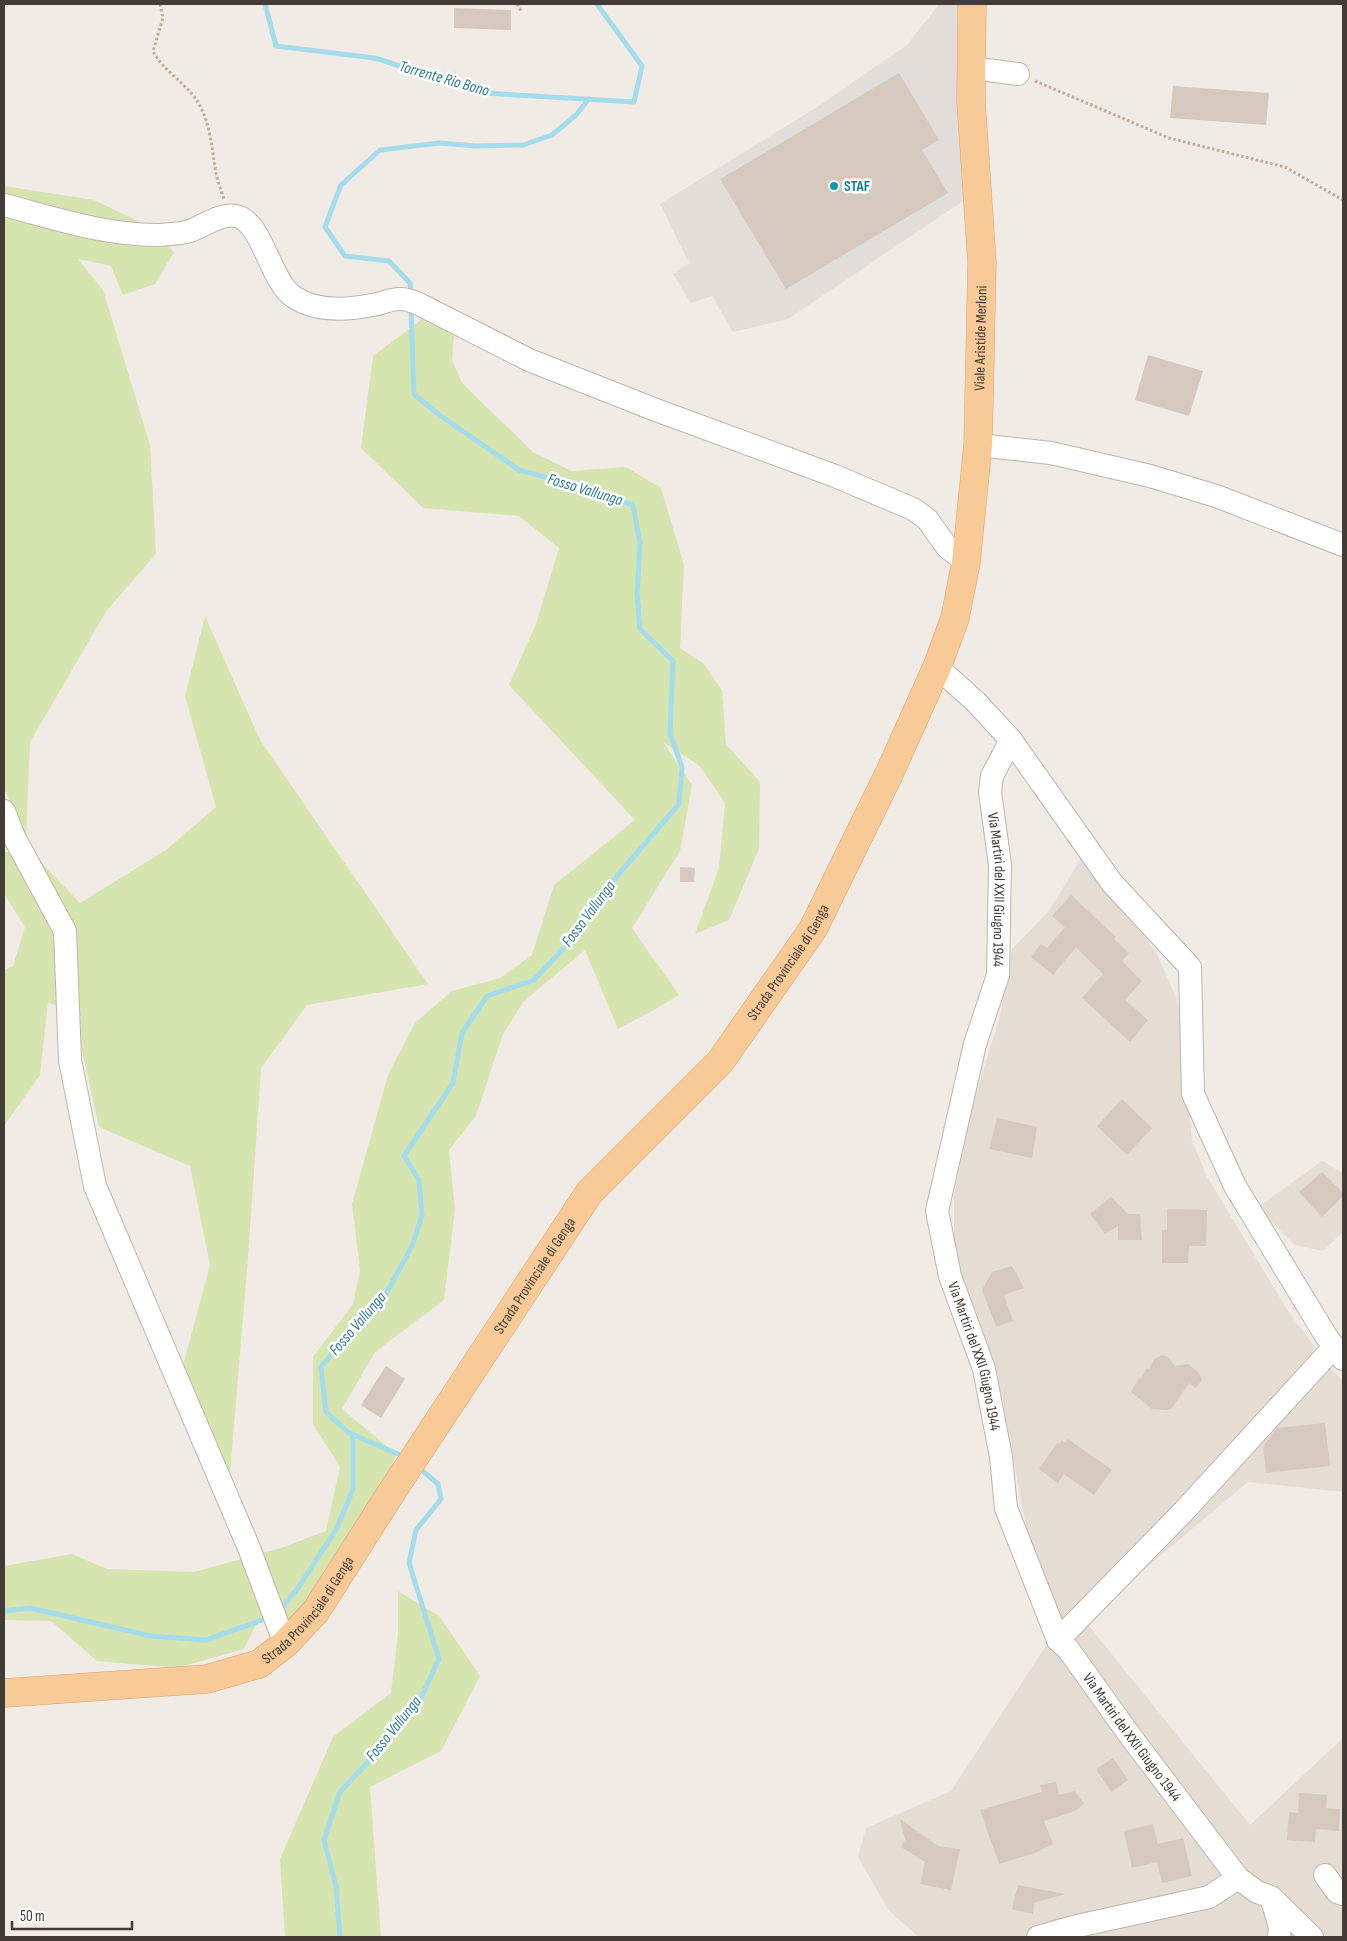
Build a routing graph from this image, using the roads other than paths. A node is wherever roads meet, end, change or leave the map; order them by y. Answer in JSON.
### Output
{"nodes":[{"id":1,"x":972,"y":4,"type":"edge"},
{"id":2,"x":972,"y":68,"type":"junction"},
{"id":3,"x":1018,"y":74,"type":"road end"},
{"id":4,"x":4,"y":205,"type":"edge"},
{"id":5,"x":978,"y":445,"type":"junction"},
{"id":6,"x":1343,"y":546,"type":"edge"},
{"id":7,"x":966,"y":562,"type":"junction"},
{"id":8,"x":937,"y":667,"type":"junction"},
{"id":9,"x":1011,"y":740,"type":"junction"},
{"id":10,"x":4,"y":811,"type":"edge"},
{"id":11,"x":1339,"y":1353,"type":"edge"},
{"id":12,"x":278,"y":1624,"type":"junction"},
{"id":13,"x":1058,"y":1640,"type":"junction"},
{"id":14,"x":4,"y":1693,"type":"edge"},
{"id":15,"x":1325,"y":1875,"type":"dead end"},
{"id":16,"x":1238,"y":1878,"type":"junction"},
{"id":17,"x":1343,"y":1894,"type":"edge"},
{"id":18,"x":1271,"y":1897,"type":"junction"},
{"id":19,"x":1038,"y":1937,"type":"edge"},
{"id":20,"x":1279,"y":1937,"type":"edge"},
{"id":21,"x":1312,"y":1937,"type":"edge"}],
"edges":[{"from":1,"to":2,"type":"main road","name":"Viale Aristide Merloni"},
{"from":2,"to":3,"type":"street"},
{"from":2,"to":5,"type":"main road","name":"Viale Aristide Merloni"},
{"from":4,"to":7,"type":"street"},
{"from":5,"to":6,"type":"street"},
{"from":5,"to":7,"type":"main road","name":"Viale Aristide Merloni"},
{"from":7,"to":8,"type":"main road","name":"Viale Aristide Merloni"},
{"from":8,"to":9,"type":"street"},
{"from":8,"to":12,"type":"main road","name":"Strada Provinciale di Genga"},
{"from":9,"to":11,"type":"street"},
{"from":9,"to":13,"type":"street","name":"Via Martiri del XXII Giugno 1944"},
{"from":10,"to":12,"type":"street"},
{"from":11,"to":13,"type":"street"},
{"from":12,"to":14,"type":"main road","name":"Strada Provinciale di Genga"},
{"from":13,"to":16,"type":"street","name":"Via Martiri del XXII Giugno 1944"},
{"from":15,"to":17,"type":"street"},
{"from":16,"to":18,"type":"street","name":"Via Martiri del XXII Giugno 1944"},
{"from":16,"to":19,"type":"street"},
{"from":18,"to":20,"type":"street"},
{"from":18,"to":21,"type":"street","name":"Via Martiri del XXII Giugno 1944"}]}
